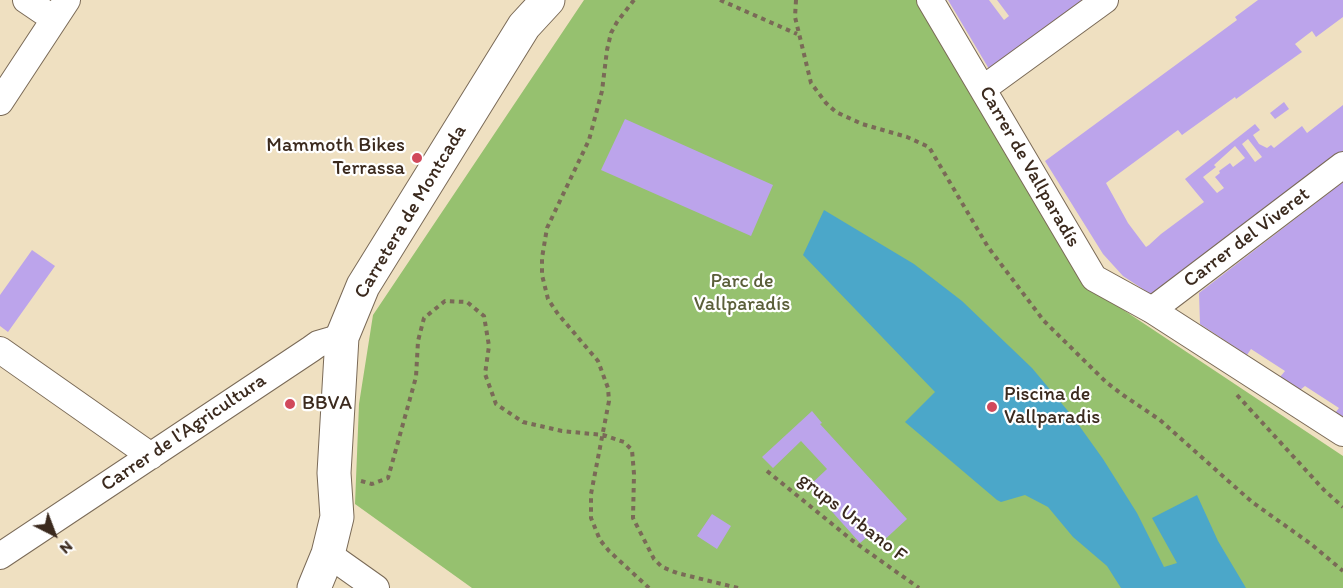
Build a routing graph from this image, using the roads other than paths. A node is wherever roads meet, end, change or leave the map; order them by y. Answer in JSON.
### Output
{"nodes":[{"id":1,"x":26,"y":0,"type":"edge"},
{"id":2,"x":548,"y":0,"type":"edge"},
{"id":3,"x":930,"y":0,"type":"edge"},
{"id":4,"x":1105,"y":0,"type":"edge"},
{"id":5,"x":60,"y":10,"type":"edge"},
{"id":6,"x":984,"y":88,"type":"junction"},
{"id":7,"x":0,"y":102,"type":"edge"},
{"id":8,"x":1343,"y":165,"type":"edge"},
{"id":9,"x":1152,"y":310,"type":"junction"},
{"id":10,"x":342,"y":337,"type":"junction"},
{"id":11,"x":0,"y":350,"type":"edge"},
{"id":12,"x":1343,"y":433,"type":"edge"},
{"id":13,"x":151,"y":456,"type":"junction"},
{"id":14,"x":328,"y":554,"type":"junction"},
{"id":15,"x":0,"y":556,"type":"edge"},
{"id":16,"x":314,"y":588,"type":"edge"},
{"id":17,"x":376,"y":588,"type":"edge"}],
"edges":[{"from":1,"to":5,"type":"street"},
{"from":2,"to":10,"type":"street","name":"Carretera de Montcada"},
{"from":3,"to":6,"type":"street","name":"Carrer de Vallparadís"},
{"from":4,"to":6,"type":"street"},
{"from":5,"to":7,"type":"street"},
{"from":6,"to":9,"type":"street","name":"Carrer de Vallparadís"},
{"from":8,"to":9,"type":"street","name":"Carrer del Viveret"},
{"from":9,"to":12,"type":"street","name":"Carrer de Vallparadís"},
{"from":10,"to":13,"type":"street","name":"Carrer de l'Agricultura"},
{"from":10,"to":14,"type":"street","name":"Carretera de Montcada"},
{"from":11,"to":13,"type":"street"},
{"from":13,"to":15,"type":"street","name":"Carrer de l'Agricultura"},
{"from":14,"to":16,"type":"street","name":"Carretera de Montcada"},
{"from":14,"to":17,"type":"street"}]}
